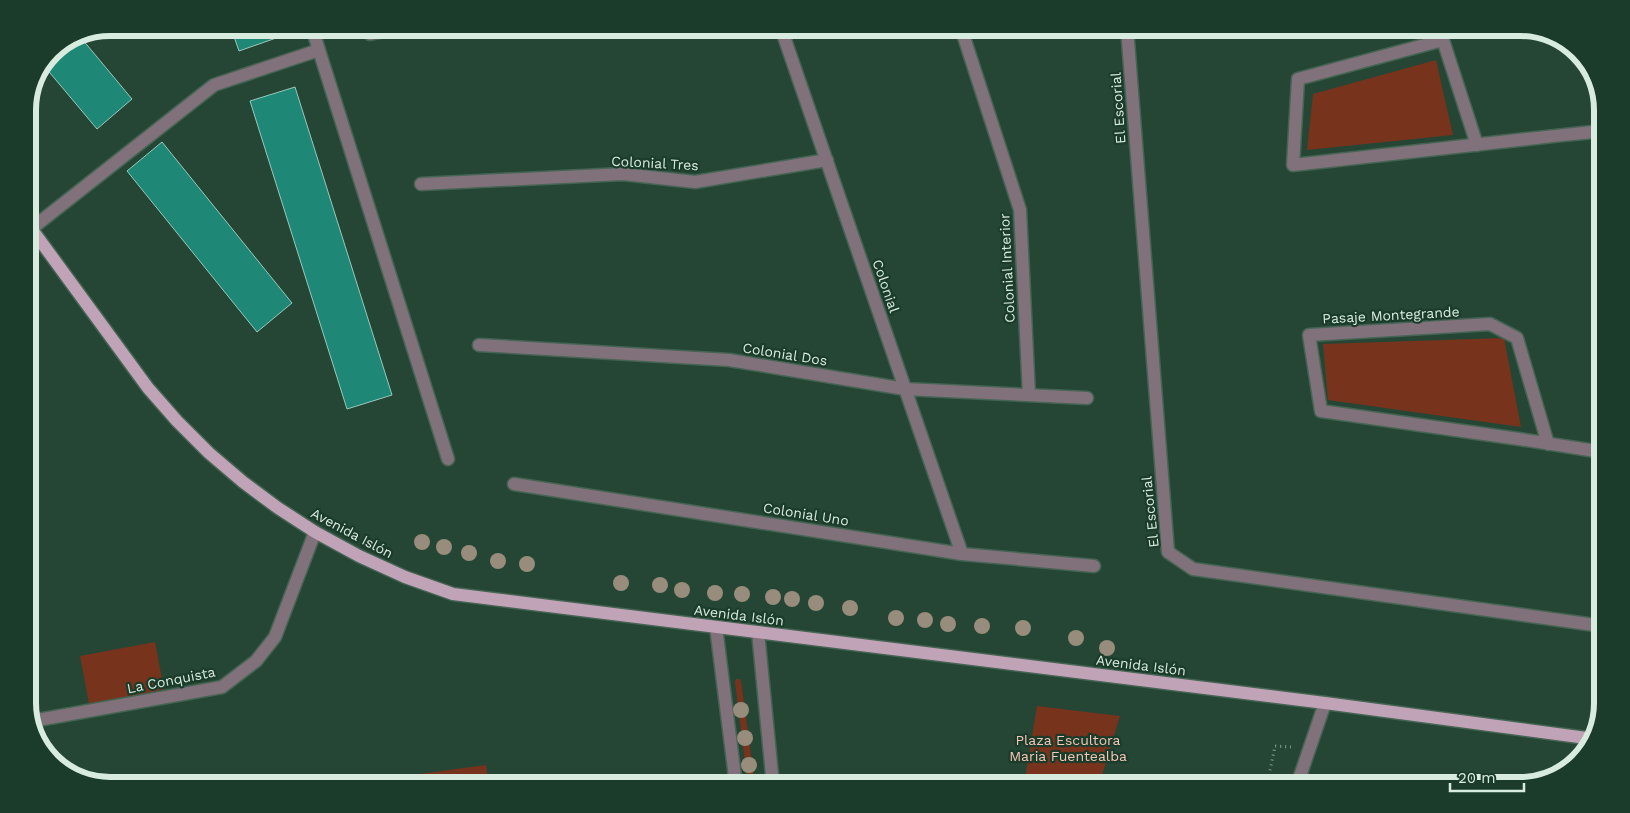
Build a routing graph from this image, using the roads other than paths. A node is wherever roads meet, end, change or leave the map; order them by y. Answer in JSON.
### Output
{"nodes":[{"id":1,"x":315,"y":36,"type":"edge"},
{"id":2,"x":784,"y":36,"type":"edge"},
{"id":3,"x":964,"y":36,"type":"edge"},
{"id":4,"x":1128,"y":36,"type":"edge"},
{"id":5,"x":319,"y":50,"type":"junction"},
{"id":6,"x":1594,"y":132,"type":"edge"},
{"id":7,"x":1477,"y":144,"type":"junction"},
{"id":8,"x":827,"y":160,"type":"junction"},
{"id":9,"x":421,"y":184,"type":"dead end"},
{"id":10,"x":36,"y":221,"type":"edge"},
{"id":11,"x":36,"y":235,"type":"edge"},
{"id":12,"x":479,"y":345,"type":"dead end"},
{"id":13,"x":905,"y":389,"type":"junction"},
{"id":14,"x":1029,"y":395,"type":"junction"},
{"id":15,"x":1087,"y":398,"type":"dead end"},
{"id":16,"x":1548,"y":444,"type":"junction"},
{"id":17,"x":1594,"y":451,"type":"edge"},
{"id":18,"x":448,"y":459,"type":"dead end"},
{"id":19,"x":514,"y":484,"type":"dead end"},
{"id":20,"x":315,"y":532,"type":"junction"},
{"id":21,"x":962,"y":554,"type":"junction"},
{"id":22,"x":1094,"y":566,"type":"dead end"},
{"id":23,"x":1594,"y":625,"type":"edge"},
{"id":24,"x":716,"y":627,"type":"junction"},
{"id":25,"x":758,"y":632,"type":"junction"},
{"id":26,"x":1325,"y":703,"type":"junction"},
{"id":27,"x":39,"y":720,"type":"edge"},
{"id":28,"x":1584,"y":738,"type":"edge"},
{"id":29,"x":735,"y":777,"type":"edge"},
{"id":30,"x":772,"y":777,"type":"edge"},
{"id":31,"x":1301,"y":777,"type":"edge"}],
"edges":[{"from":1,"to":5,"type":"street"},
{"from":2,"to":8,"type":"street","name":"Colonial"},
{"from":3,"to":14,"type":"street","name":"Colonial Interior"},
{"from":4,"to":23,"type":"street","name":"El Escorial"},
{"from":5,"to":10,"type":"street"},
{"from":5,"to":18,"type":"street"},
{"from":6,"to":7,"type":"street"},
{"from":7,"to":7,"type":"street"},
{"from":8,"to":9,"type":"street","name":"Colonial Tres"},
{"from":8,"to":13,"type":"street","name":"Colonial"},
{"from":11,"to":20,"type":"main road","name":"Avenida Islón"},
{"from":12,"to":13,"type":"street","name":"Colonial Dos"},
{"from":13,"to":14,"type":"street","name":"Colonial Dos"},
{"from":13,"to":21,"type":"street","name":"Colonial"},
{"from":14,"to":15,"type":"street","name":"Colonial Dos"},
{"from":16,"to":16,"type":"street","name":"Pasaje Montegrande"},
{"from":16,"to":17,"type":"street","name":"Pasaje Montegrande"},
{"from":19,"to":21,"type":"street","name":"Colonial Uno"},
{"from":20,"to":24,"type":"main road","name":"Avenida Islón"},
{"from":20,"to":27,"type":"street","name":"La Conquista"},
{"from":21,"to":22,"type":"street","name":"Colonial Uno"},
{"from":24,"to":25,"type":"main road","name":"Avenida Islón"},
{"from":24,"to":29,"type":"street"},
{"from":25,"to":26,"type":"main road","name":"Avenida Islón"},
{"from":25,"to":30,"type":"street"},
{"from":26,"to":28,"type":"main road","name":"Avenida Islón"},
{"from":26,"to":31,"type":"street"}]}
